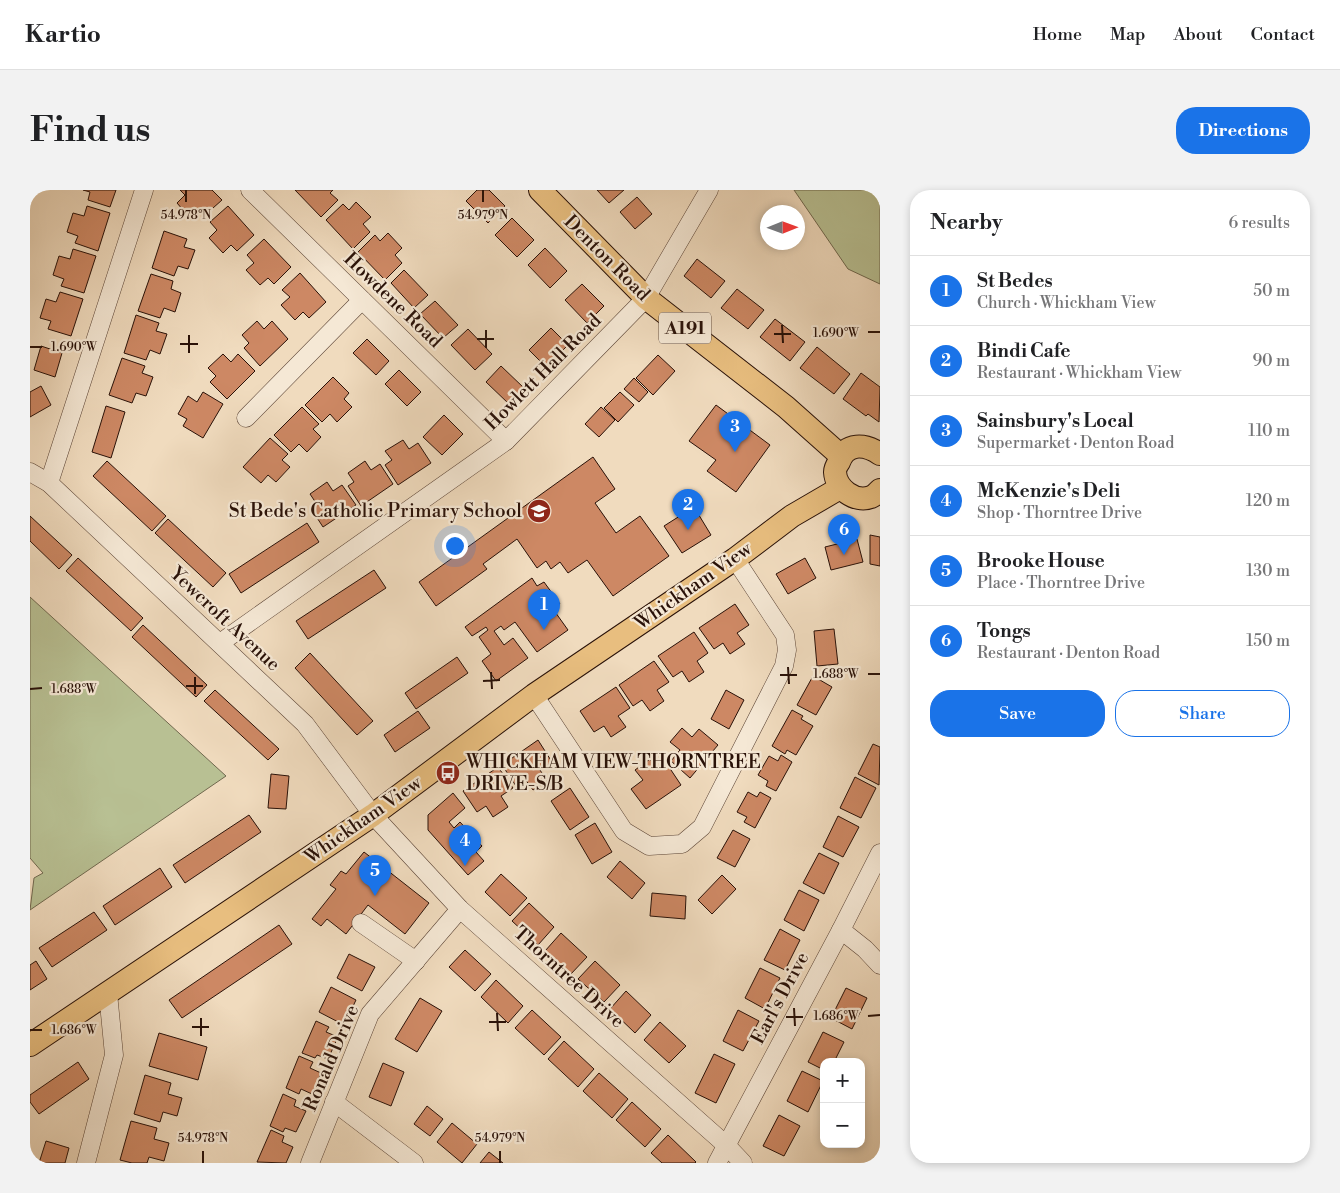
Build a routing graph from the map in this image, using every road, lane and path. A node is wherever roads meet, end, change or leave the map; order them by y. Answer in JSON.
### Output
{"nodes":[{"id":1,"x":144,"y":190,"type":"edge"},
{"id":2,"x":250,"y":190,"type":"edge"},
{"id":3,"x":540,"y":190,"type":"edge"},
{"id":4,"x":709,"y":190,"type":"edge"},
{"id":5,"x":646,"y":298,"type":"junction"},
{"id":6,"x":362,"y":300,"type":"junction"},
{"id":7,"x":246,"y":418,"type":"dead end"},
{"id":8,"x":506,"y":441,"type":"junction"},
{"id":9,"x":880,"y":454,"type":"edge"},
{"id":10,"x":841,"y":456,"type":"junction"},
{"id":11,"x":30,"y":472,"type":"edge"},
{"id":12,"x":49,"y":483,"type":"junction"},
{"id":13,"x":840,"y":488,"type":"junction"},
{"id":14,"x":880,"y":490,"type":"edge"},
{"id":15,"x":735,"y":559,"type":"junction"},
{"id":16,"x":220,"y":643,"type":"junction"},
{"id":17,"x":534,"y":695,"type":"junction"},
{"id":18,"x":373,"y":815,"type":"junction"},
{"id":19,"x":880,"y":853,"type":"edge"},
{"id":20,"x":460,"y":909,"type":"junction"},
{"id":21,"x":361,"y":923,"type":"dead end"},
{"id":22,"x":841,"y":930,"type":"junction"},
{"id":23,"x":416,"y":961,"type":"junction"},
{"id":24,"x":880,"y":965,"type":"edge"},
{"id":25,"x":108,"y":994,"type":"junction"},
{"id":26,"x":30,"y":1045,"type":"edge"},
{"id":27,"x":334,"y":1102,"type":"junction"},
{"id":28,"x":726,"y":1145,"type":"junction"},
{"id":29,"x":86,"y":1163,"type":"edge"},
{"id":30,"x":310,"y":1163,"type":"edge"},
{"id":31,"x":414,"y":1163,"type":"edge"},
{"id":32,"x":717,"y":1163,"type":"edge"},
{"id":33,"x":743,"y":1163,"type":"edge"}],
"edges":[{"from":1,"to":12,"type":"street"},
{"from":2,"to":6,"type":"street","name":"Howdene Road"},
{"from":3,"to":5,"type":"main road","name":"Denton Road","number":"A191"},
{"from":4,"to":5,"type":"street","name":"Howlett Hall Road"},
{"from":5,"to":8,"type":"street","name":"Howlett Hall Road"},
{"from":5,"to":10,"type":"main road","name":"Denton Road","number":"A191"},
{"from":6,"to":7,"type":"street"},
{"from":6,"to":8,"type":"street","name":"Howdene Road"},
{"from":8,"to":16,"type":"street","name":"Howlett Hall Road"},
{"from":9,"to":10,"type":"main road"},
{"from":10,"to":13,"type":"main road"},
{"from":11,"to":12,"type":"street","name":"Yewcroft Avenue"},
{"from":12,"to":16,"type":"street","name":"Yewcroft Avenue"},
{"from":13,"to":14,"type":"main road"},
{"from":13,"to":15,"type":"main road","name":"Whickham View"},
{"from":15,"to":17,"type":"main road","name":"Whickham View"},
{"from":15,"to":17,"type":"street"},
{"from":16,"to":18,"type":"street","name":"Yewcroft Avenue"},
{"from":17,"to":18,"type":"main road","name":"Whickham View"},
{"from":18,"to":20,"type":"street","name":"Thorntree Drive"},
{"from":18,"to":25,"type":"main road","name":"Whickham View"},
{"from":19,"to":22,"type":"street","name":"Earl's Drive"},
{"from":20,"to":23,"type":"street","name":"Ronald Drive"},
{"from":20,"to":28,"type":"street","name":"Thorntree Drive"},
{"from":21,"to":23,"type":"street"},
{"from":22,"to":24,"type":"street"},
{"from":22,"to":28,"type":"street","name":"Earl's Drive"},
{"from":23,"to":27,"type":"street","name":"Ronald Drive"},
{"from":25,"to":26,"type":"main road","name":"Whickham View"},
{"from":25,"to":29,"type":"street"},
{"from":27,"to":30,"type":"street","name":"Ronald Drive"},
{"from":27,"to":31,"type":"street"},
{"from":28,"to":32,"type":"street","name":"Earl's Drive"},
{"from":28,"to":33,"type":"street","name":"Thorntree Drive"}]}
